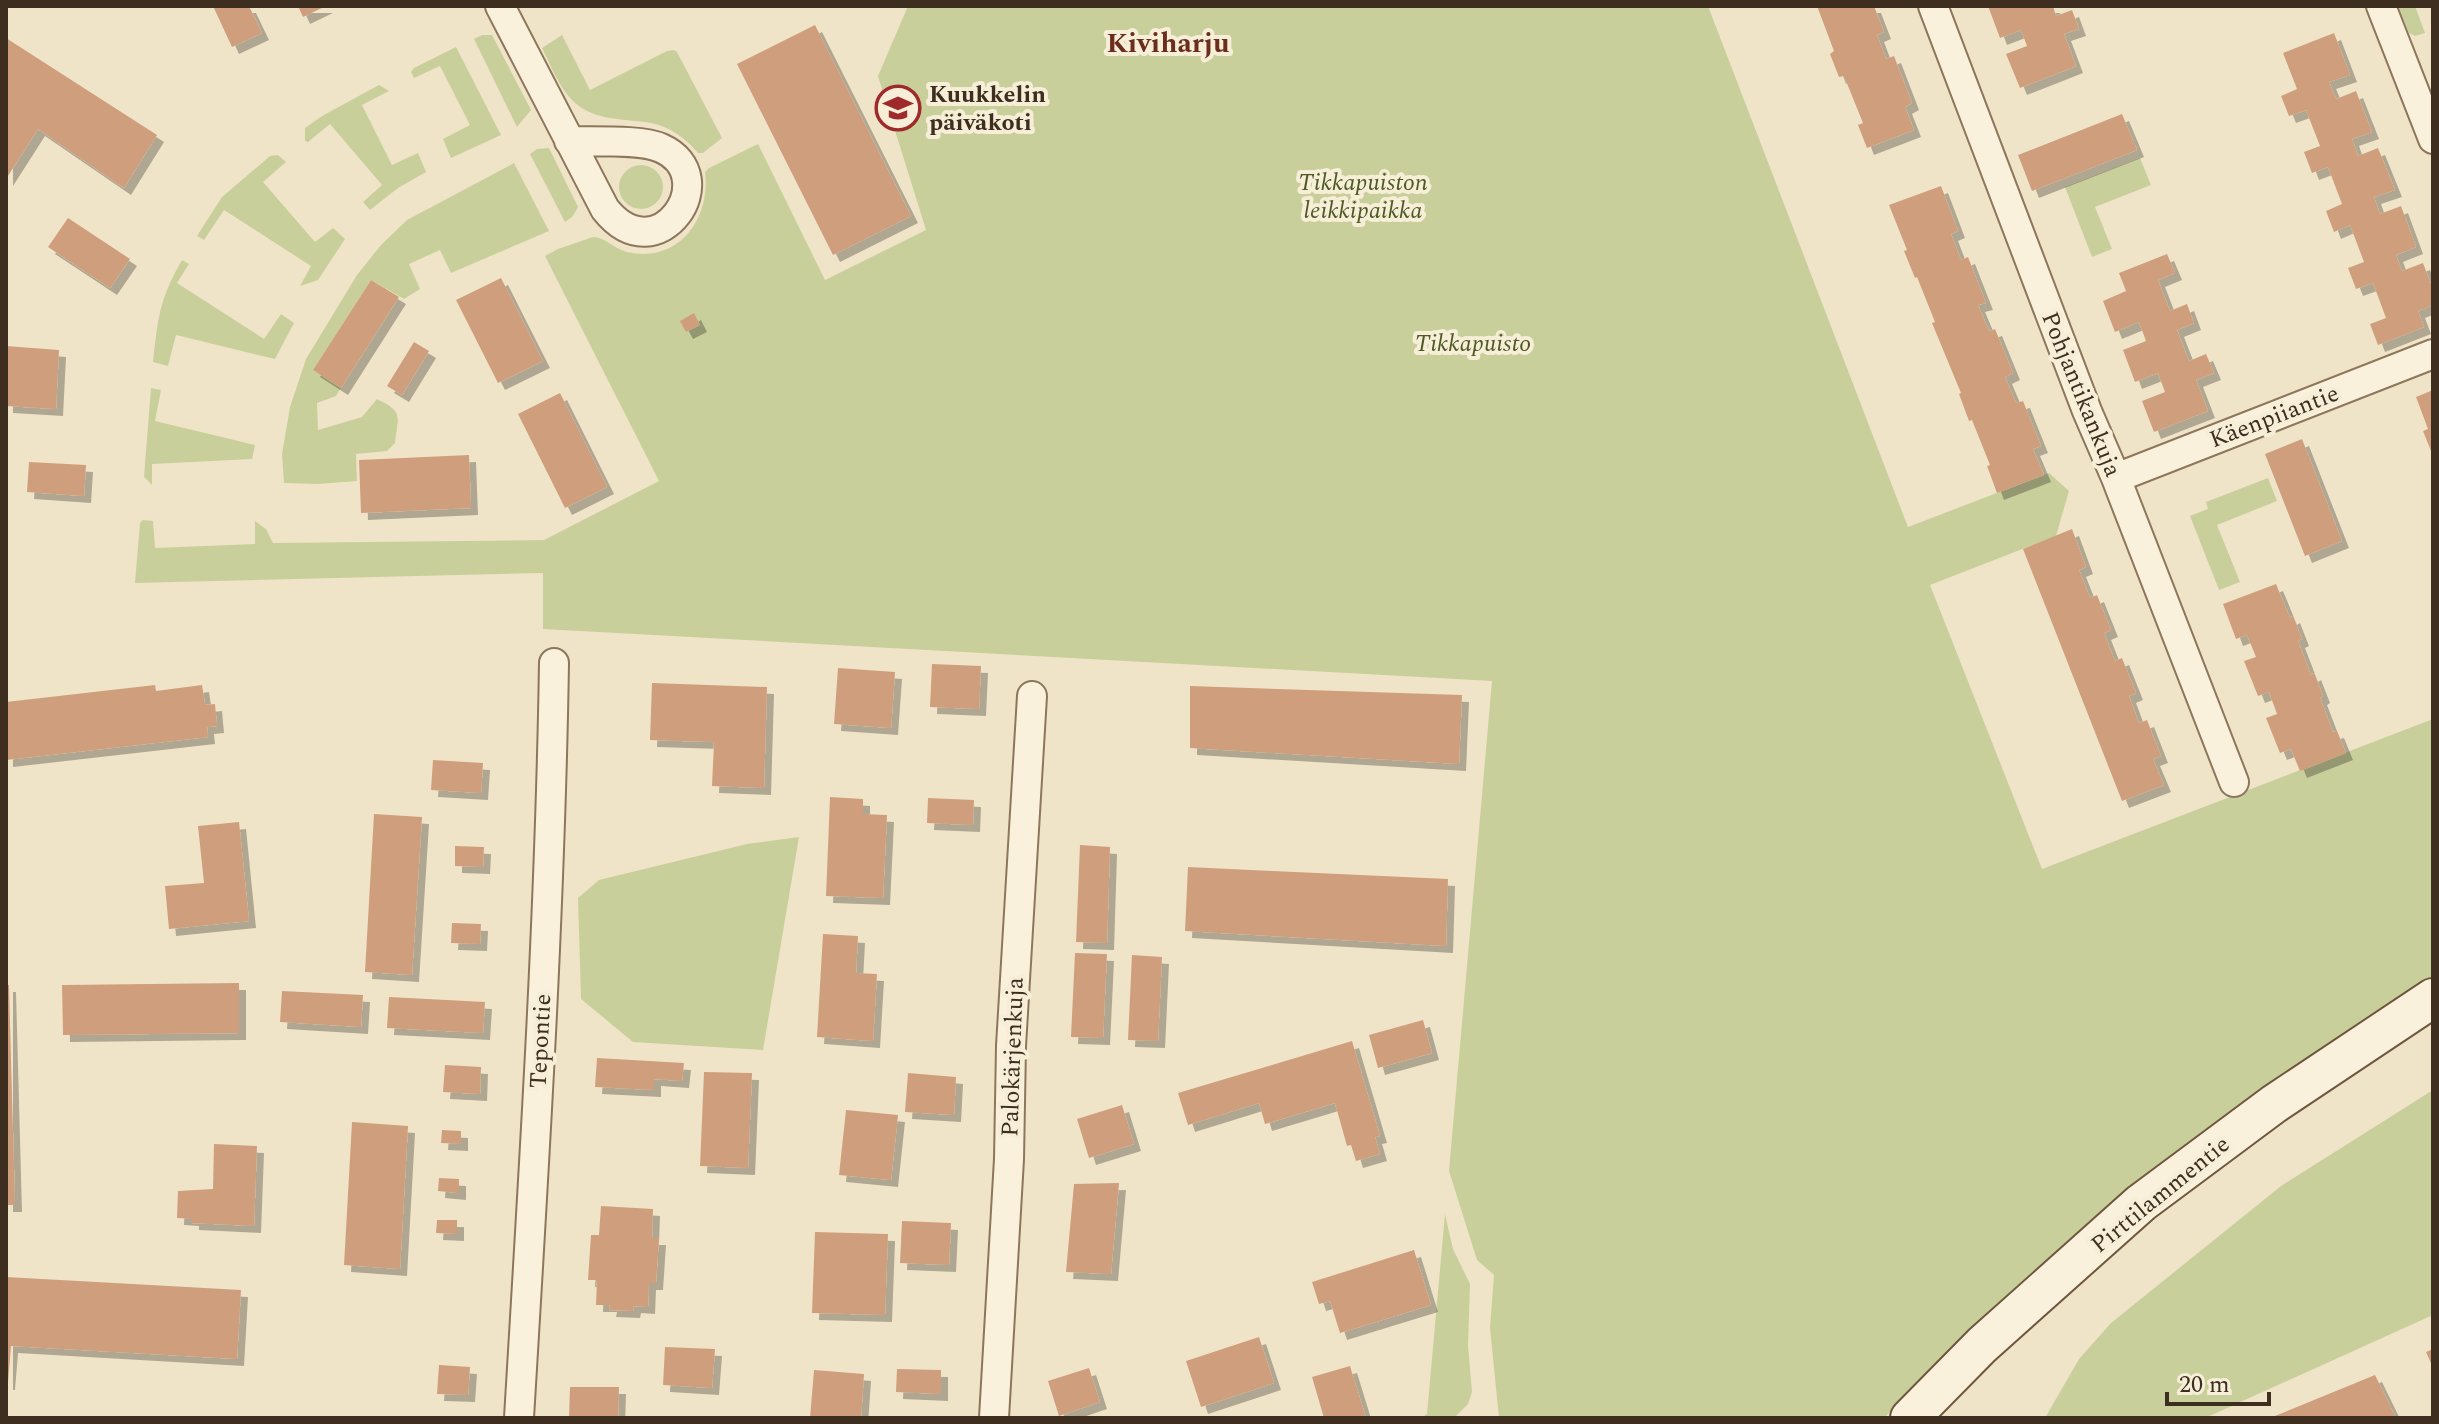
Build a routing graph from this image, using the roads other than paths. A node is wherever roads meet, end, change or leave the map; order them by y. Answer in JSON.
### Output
{"nodes":[{"id":1,"x":500,"y":6,"type":"edge"},
{"id":2,"x":1933,"y":6,"type":"edge"},
{"id":3,"x":2381,"y":6,"type":"edge"},
{"id":4,"x":2433,"y":139,"type":"edge"},
{"id":5,"x":569,"y":141,"type":"dead end"},
{"id":6,"x":2433,"y":354,"type":"edge"},
{"id":7,"x":2116,"y":478,"type":"junction"},
{"id":8,"x":554,"y":663,"type":"dead end"},
{"id":9,"x":1032,"y":696,"type":"dead end"},
{"id":10,"x":2234,"y":782,"type":"dead end"},
{"id":11,"x":2433,"y":998,"type":"edge"},
{"id":12,"x":519,"y":1418,"type":"edge"},
{"id":13,"x":994,"y":1418,"type":"edge"},
{"id":14,"x":1910,"y":1418,"type":"edge"}],
"edges":[{"from":1,"to":5,"type":"street"},
{"from":2,"to":7,"type":"street","name":"Pohjantikankuja"},
{"from":3,"to":4,"type":"street"},
{"from":6,"to":7,"type":"street","name":"Käenpiiantie"},
{"from":7,"to":10,"type":"street","name":"Pohjantikankuja"},
{"from":8,"to":12,"type":"street","name":"Tepontie"},
{"from":9,"to":13,"type":"street","name":"Palokärjenkuja"},
{"from":11,"to":14,"type":"street","name":"Pirttilammentie"}]}
